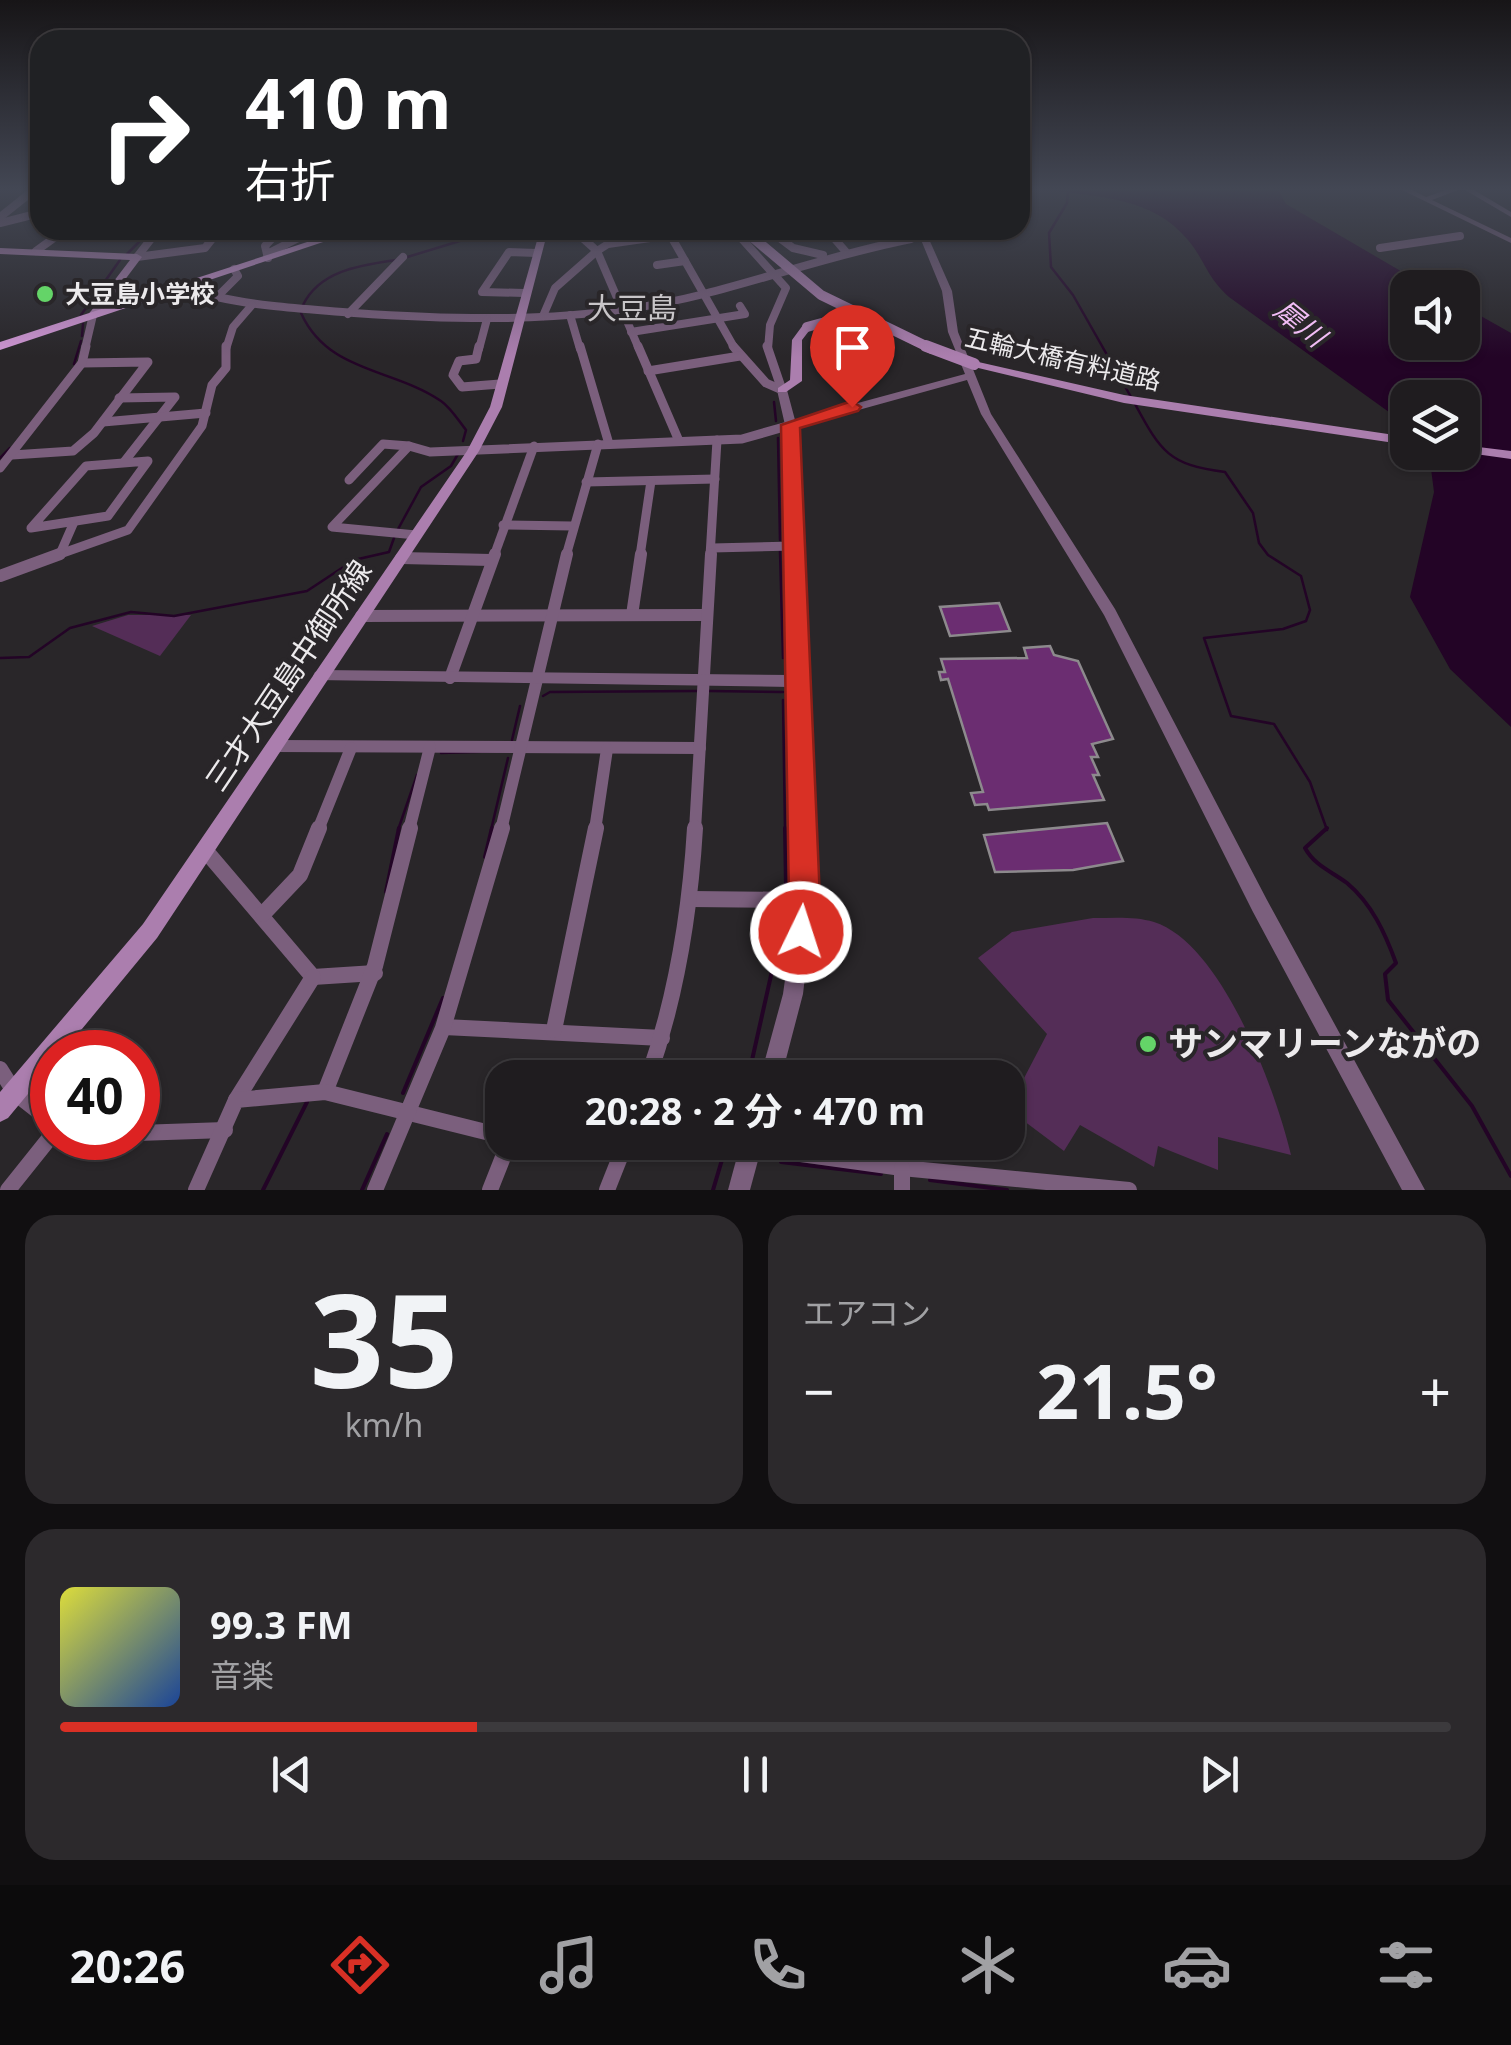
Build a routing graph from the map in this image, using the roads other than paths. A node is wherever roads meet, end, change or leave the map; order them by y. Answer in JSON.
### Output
{"nodes":[{"id":1,"x":45,"y":246,"type":"edge"},
{"id":2,"x":146,"y":246,"type":"edge"},
{"id":3,"x":207,"y":246,"type":"edge"},
{"id":4,"x":267,"y":246,"type":"edge"},
{"id":5,"x":286,"y":246,"type":"edge"},
{"id":6,"x":302,"y":246,"type":"edge"},
{"id":7,"x":539,"y":246,"type":"edge"},
{"id":8,"x":591,"y":246,"type":"edge"},
{"id":9,"x":606,"y":246,"type":"edge"},
{"id":10,"x":676,"y":246,"type":"edge"},
{"id":11,"x":748,"y":246,"type":"edge"},
{"id":12,"x":760,"y":246,"type":"edge"},
{"id":13,"x":789,"y":246,"type":"edge"},
{"id":14,"x":840,"y":246,"type":"edge"},
{"id":15,"x":878,"y":246,"type":"edge"},
{"id":16,"x":925,"y":246,"type":"edge"},
{"id":17,"x":1396,"y":246,"type":"edge"},
{"id":18,"x":1380,"y":248,"type":"dead end"},
{"id":19,"x":0,"y":251,"type":"edge"},
{"id":20,"x":597,"y":251,"type":"junction"},
{"id":21,"x":36,"y":252,"type":"junction"},
{"id":22,"x":846,"y":252,"type":"junction"},
{"id":23,"x":537,"y":253,"type":"junction"},
{"id":24,"x":267,"y":256,"type":"junction"},
{"id":25,"x":827,"y":256,"type":"junction"},
{"id":26,"x":137,"y":257,"type":"junction"},
{"id":27,"x":402,"y":258,"type":"dead end"},
{"id":28,"x":685,"y":261,"type":"junction"},
{"id":29,"x":657,"y":265,"type":"dead end"},
{"id":30,"x":234,"y":270,"type":"junction"},
{"id":31,"x":773,"y":274,"type":"junction"},
{"id":32,"x":524,"y":294,"type":"junction"},
{"id":33,"x":702,"y":294,"type":"junction"},
{"id":34,"x":252,"y":306,"type":"junction"},
{"id":35,"x":740,"y":306,"type":"dead end"},
{"id":36,"x":622,"y":308,"type":"junction"},
{"id":37,"x":348,"y":314,"type":"junction"},
{"id":38,"x":570,"y":314,"type":"junction"},
{"id":39,"x":93,"y":315,"type":"junction"},
{"id":40,"x":543,"y":316,"type":"junction"},
{"id":41,"x":518,"y":317,"type":"junction"},
{"id":42,"x":718,"y":318,"type":"junction"},
{"id":43,"x":488,"y":319,"type":"junction"},
{"id":44,"x":631,"y":332,"type":"junction"},
{"id":45,"x":0,"y":346,"type":"edge"},
{"id":46,"x":740,"y":356,"type":"junction"},
{"id":47,"x":82,"y":363,"type":"junction"},
{"id":48,"x":971,"y":370,"type":"junction"},
{"id":49,"x":648,"y":372,"type":"junction"},
{"id":50,"x":500,"y":384,"type":"junction"},
{"id":51,"x":782,"y":390,"type":"junction"},
{"id":52,"x":119,"y":398,"type":"junction"},
{"id":53,"x":206,"y":414,"type":"junction"},
{"id":54,"x":159,"y":420,"type":"junction"},
{"id":55,"x":103,"y":422,"type":"junction"},
{"id":56,"x":790,"y":425,"type":"junction"},
{"id":57,"x":1390,"y":438,"type":"edge"},
{"id":58,"x":717,"y":440,"type":"junction"},
{"id":59,"x":679,"y":441,"type":"junction"},
{"id":60,"x":604,"y":444,"type":"junction"},
{"id":61,"x":409,"y":446,"type":"junction"},
{"id":62,"x":534,"y":446,"type":"junction"},
{"id":63,"x":473,"y":450,"type":"junction"},
{"id":64,"x":1480,"y":451,"type":"edge"},
{"id":65,"x":12,"y":455,"type":"junction"},
{"id":66,"x":1511,"y":455,"type":"edge"},
{"id":67,"x":124,"y":462,"type":"junction"},
{"id":68,"x":0,"y":468,"type":"edge"},
{"id":69,"x":715,"y":479,"type":"junction"},
{"id":70,"x":349,"y":480,"type":"dead end"},
{"id":71,"x":651,"y":481,"type":"junction"},
{"id":72,"x":586,"y":482,"type":"junction"},
{"id":73,"x":74,"y":522,"type":"junction"},
{"id":74,"x":332,"y":526,"type":"junction"},
{"id":75,"x":503,"y":526,"type":"junction"},
{"id":76,"x":572,"y":526,"type":"junction"},
{"id":77,"x":403,"y":533,"type":"junction"},
{"id":78,"x":332,"y":540,"type":"dead end"},
{"id":79,"x":794,"y":546,"type":"junction"},
{"id":80,"x":712,"y":548,"type":"junction"},
{"id":81,"x":60,"y":554,"type":"junction"},
{"id":82,"x":401,"y":558,"type":"junction"},
{"id":83,"x":490,"y":560,"type":"junction"},
{"id":84,"x":0,"y":576,"type":"edge"},
{"id":85,"x":632,"y":614,"type":"junction"},
{"id":86,"x":475,"y":615,"type":"junction"},
{"id":87,"x":552,"y":615,"type":"junction"},
{"id":88,"x":706,"y":615,"type":"junction"},
{"id":89,"x":362,"y":616,"type":"junction"},
{"id":90,"x":320,"y":676,"type":"junction"},
{"id":91,"x":450,"y":678,"type":"junction"},
{"id":92,"x":536,"y":680,"type":"junction"},
{"id":93,"x":799,"y":680,"type":"junction"},
{"id":94,"x":703,"y":682,"type":"junction"},
{"id":95,"x":274,"y":746,"type":"junction"},
{"id":96,"x":430,"y":747,"type":"junction"},
{"id":97,"x":519,"y":747,"type":"junction"},
{"id":98,"x":351,"y":748,"type":"junction"},
{"id":99,"x":700,"y":748,"type":"junction"},
{"id":100,"x":607,"y":749,"type":"junction"},
{"id":101,"x":205,"y":850,"type":"junction"},
{"id":102,"x":691,"y":899,"type":"junction"},
{"id":103,"x":804,"y":900,"type":"junction"},
{"id":104,"x":263,"y":914,"type":"junction"},
{"id":105,"x":375,"y":973,"type":"junction"},
{"id":106,"x":313,"y":977,"type":"junction"},
{"id":107,"x":444,"y":1028,"type":"junction"},
{"id":108,"x":554,"y":1030,"type":"junction"},
{"id":109,"x":662,"y":1038,"type":"junction"},
{"id":110,"x":654,"y":1060,"type":"edge"},
{"id":111,"x":775,"y":1060,"type":"edge"},
{"id":112,"x":0,"y":1068,"type":"edge"},
{"id":113,"x":325,"y":1092,"type":"junction"},
{"id":114,"x":15,"y":1094,"type":"junction"},
{"id":115,"x":236,"y":1100,"type":"junction"},
{"id":116,"x":30,"y":1105,"type":"edge"},
{"id":117,"x":0,"y":1110,"type":"edge"},
{"id":118,"x":409,"y":1110,"type":"junction"},
{"id":119,"x":224,"y":1130,"type":"junction"},
{"id":120,"x":485,"y":1131,"type":"edge"},
{"id":121,"x":160,"y":1132,"type":"edge"},
{"id":122,"x":32,"y":1160,"type":"edge"},
{"id":123,"x":502,"y":1160,"type":"edge"},
{"id":124,"x":619,"y":1160,"type":"edge"},
{"id":125,"x":747,"y":1160,"type":"edge"},
{"id":126,"x":854,"y":1160,"type":"edge"},
{"id":127,"x":902,"y":1168,"type":"junction"},
{"id":128,"x":8,"y":1190,"type":"edge"},
{"id":129,"x":196,"y":1190,"type":"edge"},
{"id":130,"x":376,"y":1190,"type":"edge"},
{"id":131,"x":490,"y":1190,"type":"edge"},
{"id":132,"x":607,"y":1190,"type":"edge"},
{"id":133,"x":738,"y":1190,"type":"edge"},
{"id":134,"x":902,"y":1190,"type":"edge"},
{"id":135,"x":1128,"y":1190,"type":"edge"},
{"id":136,"x":1414,"y":1190,"type":"edge"}],
"edges":[{"from":1,"to":21,"type":"street"},
{"from":2,"to":26,"type":"street"},
{"from":3,"to":26,"type":"street"},
{"from":4,"to":24,"type":"street"},
{"from":5,"to":24,"type":"street"},
{"from":6,"to":24,"type":"main road"},
{"from":7,"to":23,"type":"main road","name":"三才大豆島中御所線"},
{"from":8,"to":20,"type":"street"},
{"from":9,"to":20,"type":"street"},
{"from":10,"to":28,"type":"street"},
{"from":11,"to":31,"type":"street"},
{"from":12,"to":48,"type":"main road","name":"五輪大橋有料道路","bridge":true},
{"from":13,"to":25,"type":"street"},
{"from":14,"to":22,"type":"street"},
{"from":15,"to":22,"type":"street"},
{"from":16,"to":48,"type":"street"},
{"from":17,"to":18,"type":"street"},
{"from":19,"to":21,"type":"main road"},
{"from":20,"to":36,"type":"street"},
{"from":20,"to":40,"type":"street"},
{"from":21,"to":26,"type":"main road"},
{"from":22,"to":25,"type":"street"},
{"from":23,"to":32,"type":"main road","name":"三才大豆島中御所線"},
{"from":23,"to":32,"type":"street"},
{"from":24,"to":30,"type":"main road"},
{"from":25,"to":31,"type":"street"},
{"from":26,"to":39,"type":"main road"},
{"from":27,"to":37,"type":"street"},
{"from":28,"to":29,"type":"street"},
{"from":28,"to":33,"type":"street"},
{"from":30,"to":34,"type":"street"},
{"from":30,"to":39,"type":"main road"},
{"from":31,"to":33,"type":"street"},
{"from":31,"to":51,"type":"street"},
{"from":32,"to":41,"type":"main road","name":"三才大豆島中御所線"},
{"from":33,"to":36,"type":"street"},
{"from":33,"to":42,"type":"street"},
{"from":34,"to":37,"type":"street"},
{"from":34,"to":53,"type":"street"},
{"from":35,"to":42,"type":"street"},
{"from":36,"to":38,"type":"street"},
{"from":36,"to":44,"type":"street"},
{"from":37,"to":43,"type":"street"},
{"from":38,"to":40,"type":"street"},
{"from":38,"to":60,"type":"street"},
{"from":39,"to":45,"type":"main road"},
{"from":39,"to":47,"type":"street"},
{"from":40,"to":41,"type":"street"},
{"from":41,"to":43,"type":"street"},
{"from":41,"to":50,"type":"main road","name":"三才大豆島中御所線"},
{"from":42,"to":44,"type":"street"},
{"from":42,"to":46,"type":"street"},
{"from":43,"to":50,"type":"street"},
{"from":44,"to":49,"type":"street"},
{"from":46,"to":49,"type":"street"},
{"from":46,"to":51,"type":"street"},
{"from":47,"to":52,"type":"street"},
{"from":47,"to":65,"type":"street"},
{"from":48,"to":51,"type":"main road","bridge":true},
{"from":48,"to":56,"type":"street"},
{"from":48,"to":57,"type":"main road","name":"五輪大橋有料道路"},
{"from":48,"to":136,"type":"street"},
{"from":49,"to":59,"type":"street"},
{"from":50,"to":63,"type":"main road","name":"三才大豆島中御所線"},
{"from":51,"to":56,"type":"street"},
{"from":52,"to":54,"type":"street"},
{"from":52,"to":55,"type":"street"},
{"from":53,"to":54,"type":"street"},
{"from":53,"to":81,"type":"street"},
{"from":54,"to":55,"type":"street"},
{"from":54,"to":67,"type":"street"},
{"from":55,"to":65,"type":"street"},
{"from":56,"to":58,"type":"street"},
{"from":56,"to":79,"type":"street"},
{"from":58,"to":59,"type":"street"},
{"from":58,"to":69,"type":"street"},
{"from":59,"to":60,"type":"street"},
{"from":60,"to":62,"type":"street"},
{"from":60,"to":72,"type":"street"},
{"from":61,"to":63,"type":"street"},
{"from":61,"to":70,"type":"street"},
{"from":61,"to":74,"type":"street"},
{"from":62,"to":63,"type":"street"},
{"from":62,"to":75,"type":"street"},
{"from":63,"to":77,"type":"main road","name":"三才大豆島中御所線"},
{"from":64,"to":66,"type":"main road"},
{"from":65,"to":68,"type":"street"},
{"from":67,"to":73,"type":"street"},
{"from":67,"to":73,"type":"street"},
{"from":69,"to":71,"type":"street"},
{"from":69,"to":80,"type":"street"},
{"from":71,"to":72,"type":"street"},
{"from":71,"to":85,"type":"street"},
{"from":72,"to":76,"type":"street"},
{"from":73,"to":81,"type":"street"},
{"from":74,"to":77,"type":"street"},
{"from":74,"to":78,"type":"street"},
{"from":75,"to":76,"type":"street"},
{"from":75,"to":83,"type":"street"},
{"from":76,"to":87,"type":"street"},
{"from":77,"to":82,"type":"main road","name":"三才大豆島中御所線"},
{"from":79,"to":80,"type":"street"},
{"from":79,"to":93,"type":"street"},
{"from":80,"to":88,"type":"street"},
{"from":81,"to":84,"type":"street"},
{"from":82,"to":83,"type":"street"},
{"from":82,"to":89,"type":"main road","name":"三才大豆島中御所線"},
{"from":83,"to":86,"type":"street"},
{"from":85,"to":87,"type":"street"},
{"from":85,"to":88,"type":"street"},
{"from":86,"to":87,"type":"street"},
{"from":86,"to":89,"type":"street"},
{"from":86,"to":91,"type":"street"},
{"from":87,"to":92,"type":"street"},
{"from":88,"to":94,"type":"street"},
{"from":89,"to":90,"type":"main road","name":"三才大豆島中御所線"},
{"from":90,"to":91,"type":"street"},
{"from":90,"to":95,"type":"main road","name":"三才大豆島中御所線"},
{"from":91,"to":92,"type":"street"},
{"from":92,"to":94,"type":"street"},
{"from":92,"to":97,"type":"street"},
{"from":93,"to":94,"type":"street"},
{"from":93,"to":103,"type":"street"},
{"from":94,"to":99,"type":"street"},
{"from":95,"to":98,"type":"street"},
{"from":95,"to":101,"type":"main road","name":"三才大豆島中御所線"},
{"from":96,"to":97,"type":"street"},
{"from":96,"to":98,"type":"street"},
{"from":96,"to":105,"type":"street"},
{"from":97,"to":100,"type":"street"},
{"from":97,"to":107,"type":"street"},
{"from":98,"to":104,"type":"street"},
{"from":99,"to":100,"type":"street"},
{"from":99,"to":102,"type":"street"},
{"from":100,"to":108,"type":"street"},
{"from":101,"to":104,"type":"street"},
{"from":101,"to":114,"type":"main road","name":"三才大豆島中御所線"},
{"from":102,"to":103,"type":"street"},
{"from":102,"to":109,"type":"street"},
{"from":103,"to":111,"type":"street"},
{"from":104,"to":106,"type":"street"},
{"from":105,"to":106,"type":"street"},
{"from":105,"to":113,"type":"street"},
{"from":106,"to":115,"type":"street"},
{"from":107,"to":108,"type":"street"},
{"from":107,"to":118,"type":"street"},
{"from":108,"to":109,"type":"street"},
{"from":109,"to":110,"type":"street"},
{"from":112,"to":114,"type":"street"},
{"from":113,"to":115,"type":"street"},
{"from":113,"to":118,"type":"street"},
{"from":114,"to":116,"type":"street"},
{"from":114,"to":117,"type":"main road","name":"三才大豆島中御所線"},
{"from":115,"to":119,"type":"street"},
{"from":118,"to":120,"type":"street"},
{"from":118,"to":130,"type":"street"},
{"from":119,"to":121,"type":"street"},
{"from":119,"to":129,"type":"street"},
{"from":122,"to":128,"type":"street"},
{"from":123,"to":131,"type":"street"},
{"from":124,"to":132,"type":"street"},
{"from":125,"to":133,"type":"street"},
{"from":126,"to":127,"type":"street"},
{"from":127,"to":134,"type":"street"},
{"from":127,"to":135,"type":"street"}]}
